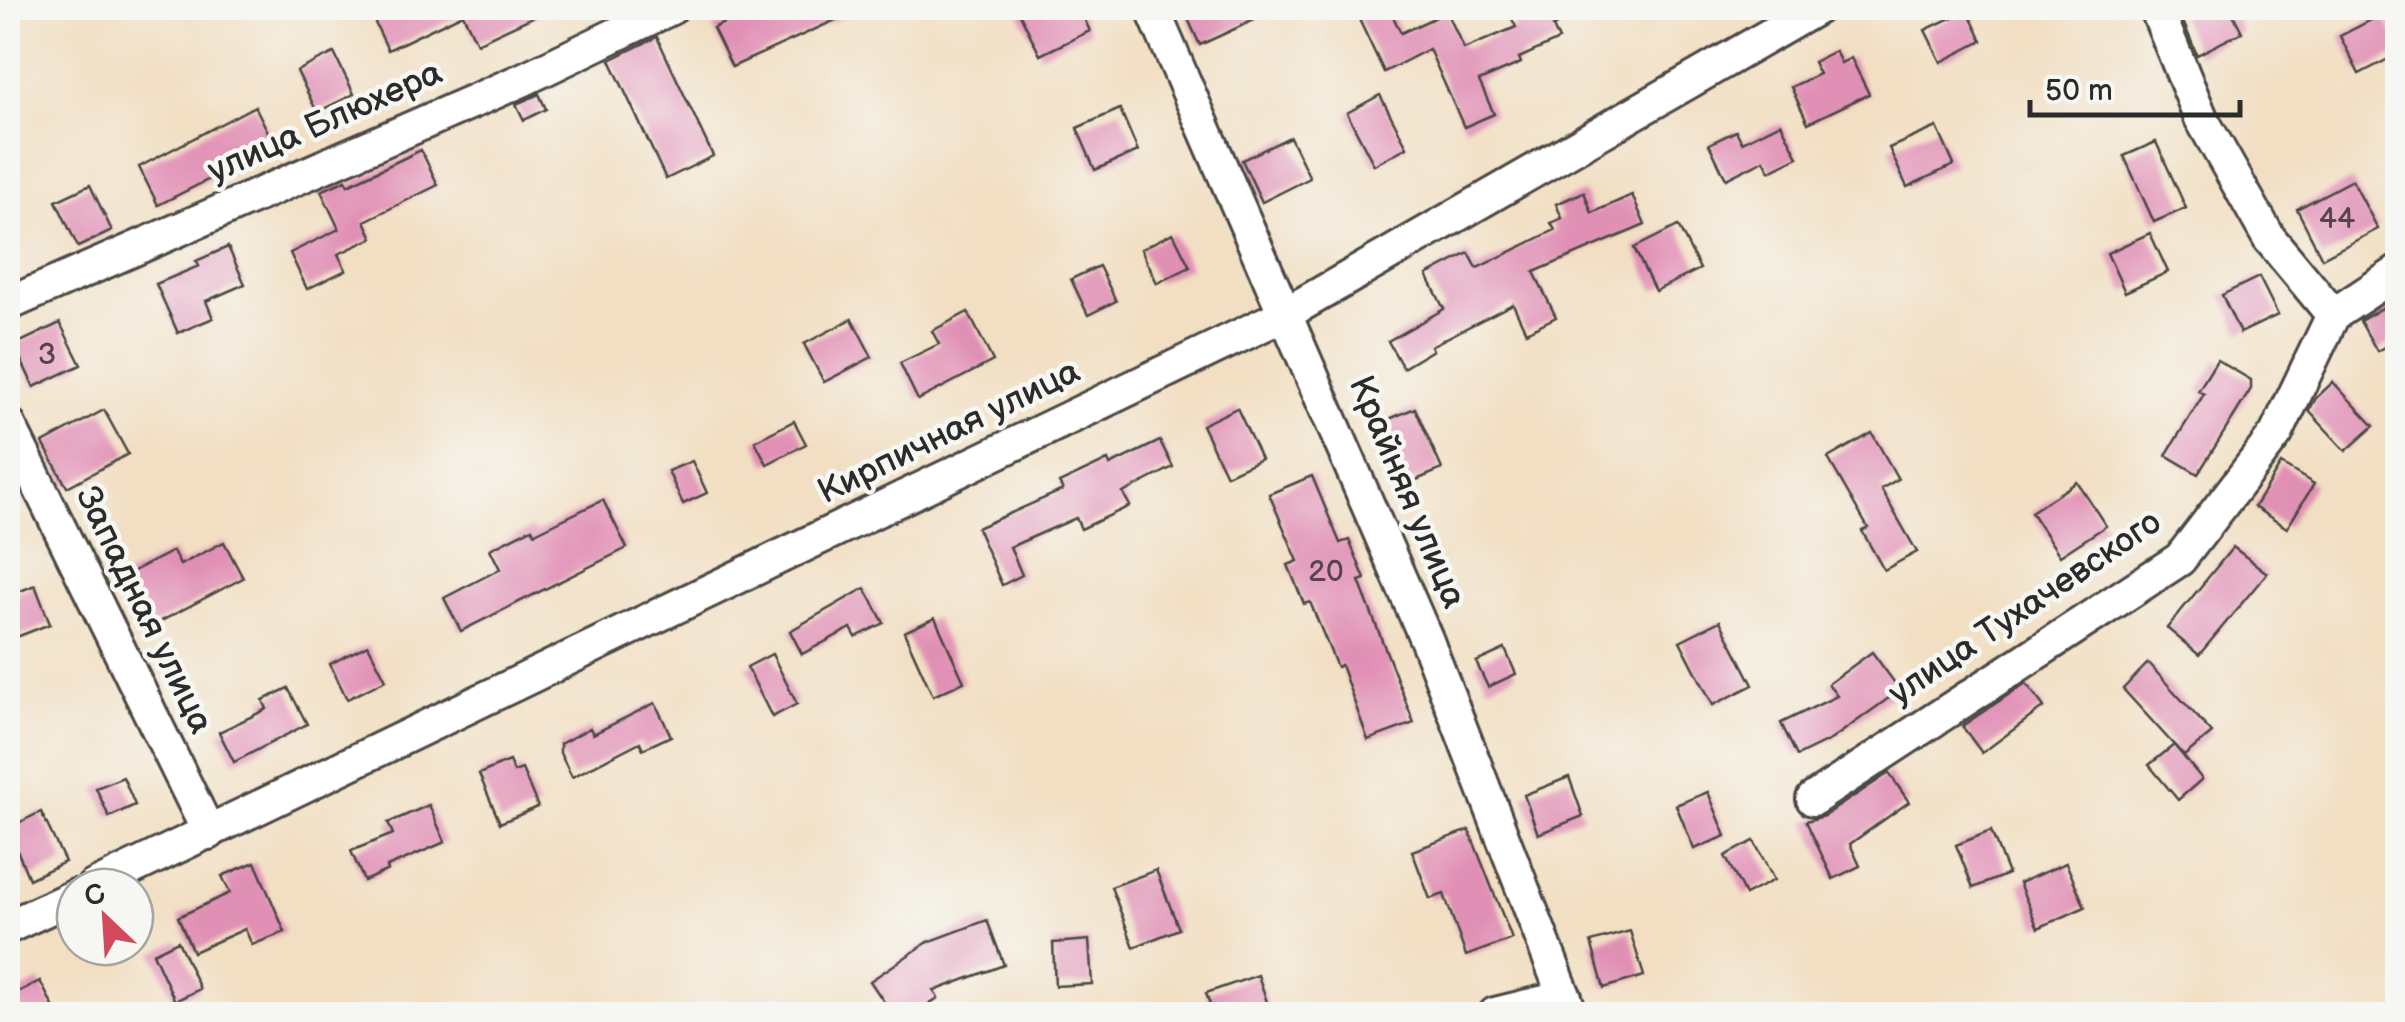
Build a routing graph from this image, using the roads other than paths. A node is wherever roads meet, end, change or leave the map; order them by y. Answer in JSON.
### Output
{"nodes":[{"id":1,"x":671,"y":8,"type":"edge"},
{"id":2,"x":1152,"y":8,"type":"edge"},
{"id":3,"x":1818,"y":8,"type":"edge"},
{"id":4,"x":2156,"y":8,"type":"edge"},
{"id":5,"x":2398,"y":272,"type":"edge"},
{"id":6,"x":8,"y":304,"type":"edge"},
{"id":7,"x":1287,"y":314,"type":"junction"},
{"id":8,"x":2333,"y":315,"type":"junction"},
{"id":9,"x":8,"y":423,"type":"edge"},
{"id":10,"x":1813,"y":798,"type":"dead end"},
{"id":11,"x":209,"y":832,"type":"junction"},
{"id":12,"x":135,"y":867,"type":"edge"},
{"id":13,"x":55,"y":905,"type":"edge"},
{"id":14,"x":8,"y":927,"type":"edge"},
{"id":15,"x":1568,"y":1006,"type":"edge"},
{"id":16,"x":1495,"y":1014,"type":"edge"}],
"edges":[{"from":1,"to":6,"type":"street","name":"улица Блюхера"},
{"from":2,"to":7,"type":"street","name":"Крайняя улица"},
{"from":3,"to":7,"type":"street","name":"Кирпичная улица"},
{"from":4,"to":8,"type":"street"},
{"from":5,"to":8,"type":"street"},
{"from":7,"to":11,"type":"street","name":"Кирпичная улица"},
{"from":7,"to":15,"type":"street","name":"Крайняя улица"},
{"from":8,"to":10,"type":"street","name":"улица Тухачевского"},
{"from":9,"to":11,"type":"street","name":"Западная улица"},
{"from":11,"to":12,"type":"street","name":"Кирпичная улица"},
{"from":13,"to":14,"type":"street"},
{"from":15,"to":16,"type":"street"}]}
